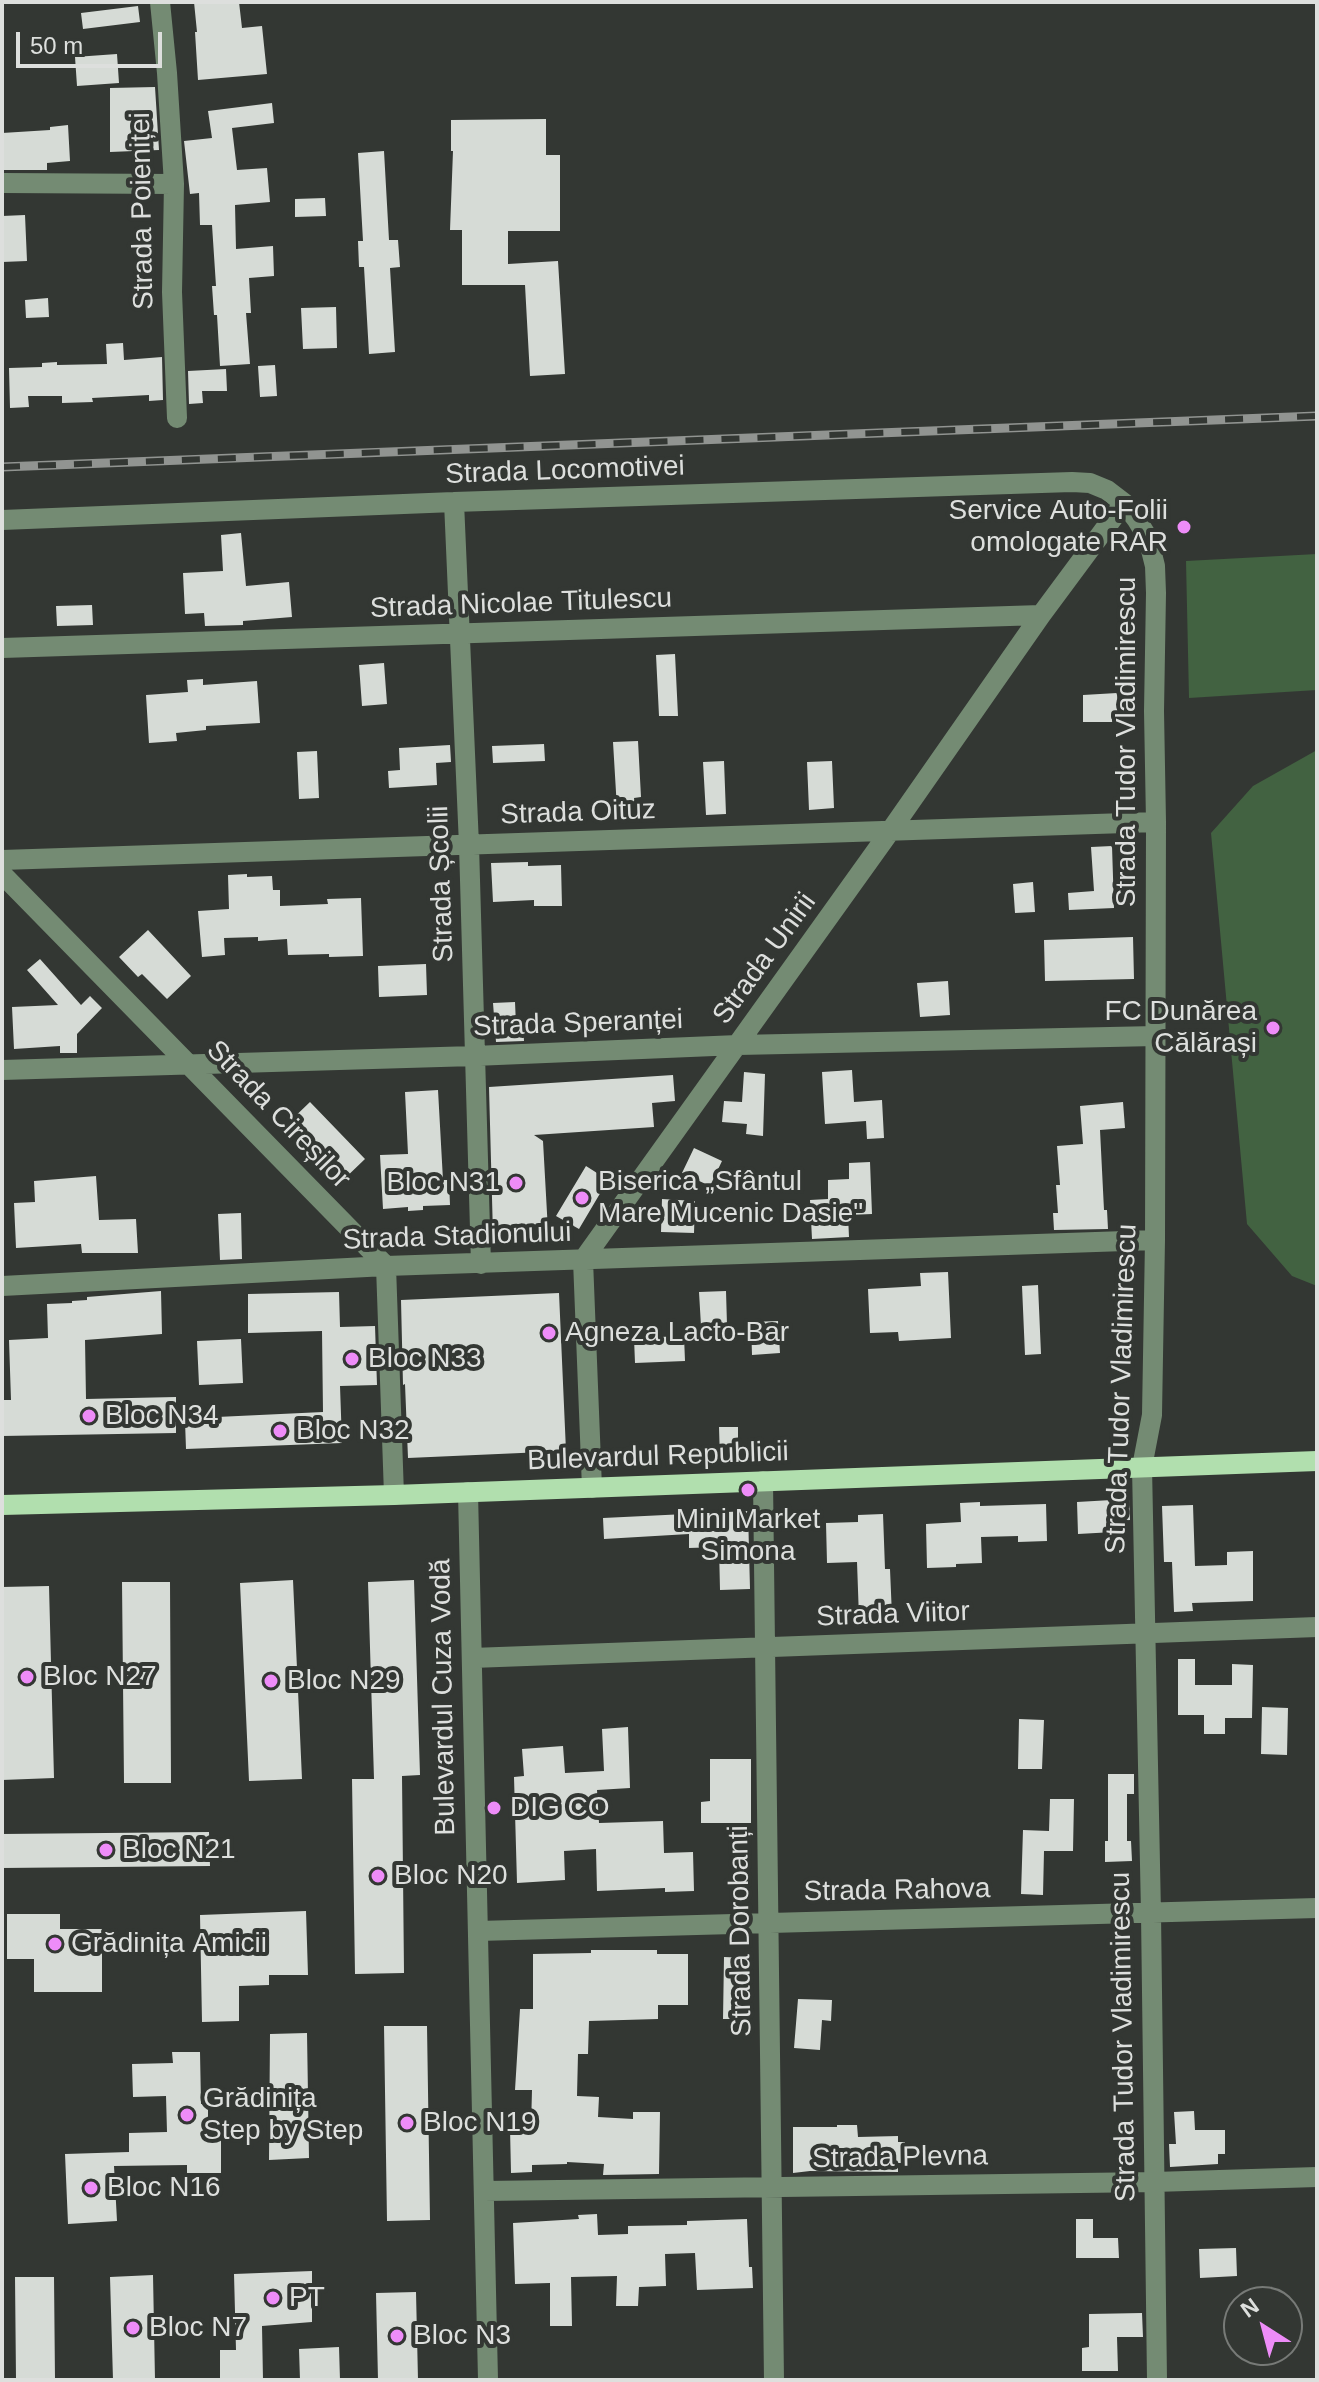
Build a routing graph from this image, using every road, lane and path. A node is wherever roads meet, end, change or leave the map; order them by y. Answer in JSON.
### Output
{"nodes":[{"id":1,"x":160,"y":2,"type":"edge"},
{"id":2,"x":2,"y":183,"type":"edge"},
{"id":3,"x":174,"y":184,"type":"junction"},
{"id":4,"x":177,"y":418,"type":"dead end"},
{"id":5,"x":454,"y":502,"type":"junction"},
{"id":6,"x":1124,"y":503,"type":"junction"},
{"id":7,"x":2,"y":520,"type":"edge"},
{"id":8,"x":1041,"y":615,"type":"junction"},
{"id":9,"x":461,"y":633,"type":"junction"},
{"id":10,"x":2,"y":648,"type":"edge"},
{"id":11,"x":1156,"y":822,"type":"junction"},
{"id":12,"x":891,"y":830,"type":"junction"},
{"id":13,"x":469,"y":845,"type":"junction"},
{"id":14,"x":2,"y":860,"type":"edge"},
{"id":15,"x":2,"y":874,"type":"edge"},
{"id":16,"x":1156,"y":1036,"type":"junction"},
{"id":17,"x":738,"y":1045,"type":"junction"},
{"id":18,"x":474,"y":1056,"type":"junction"},
{"id":19,"x":190,"y":1064,"type":"junction"},
{"id":20,"x":2,"y":1070,"type":"edge"},
{"id":21,"x":1155,"y":1240,"type":"junction"},
{"id":22,"x":583,"y":1260,"type":"junction"},
{"id":23,"x":481,"y":1264,"type":"junction"},
{"id":24,"x":386,"y":1266,"type":"junction"},
{"id":25,"x":2,"y":1286,"type":"edge"},
{"id":26,"x":1317,"y":1461,"type":"edge"},
{"id":27,"x":1142,"y":1467,"type":"junction"},
{"id":28,"x":763,"y":1481,"type":"junction"},
{"id":29,"x":592,"y":1488,"type":"junction"},
{"id":30,"x":468,"y":1492,"type":"junction"},
{"id":31,"x":394,"y":1495,"type":"junction"},
{"id":32,"x":2,"y":1505,"type":"edge"},
{"id":33,"x":1317,"y":1627,"type":"edge"},
{"id":34,"x":1147,"y":1634,"type":"junction"},
{"id":35,"x":765,"y":1648,"type":"junction"},
{"id":36,"x":472,"y":1658,"type":"junction"},
{"id":37,"x":1317,"y":1908,"type":"edge"},
{"id":38,"x":1151,"y":1914,"type":"junction"},
{"id":39,"x":769,"y":1922,"type":"junction"},
{"id":40,"x":478,"y":1931,"type":"junction"},
{"id":41,"x":1317,"y":2177,"type":"edge"},
{"id":42,"x":1154,"y":2182,"type":"junction"},
{"id":43,"x":772,"y":2188,"type":"junction"},
{"id":44,"x":484,"y":2191,"type":"junction"},
{"id":45,"x":488,"y":2380,"type":"edge"},
{"id":46,"x":774,"y":2380,"type":"edge"},
{"id":47,"x":1157,"y":2380,"type":"edge"}],
"edges":[{"from":1,"to":3,"type":"street","name":"Strada Poieniței"},
{"from":2,"to":3,"type":"street"},
{"from":3,"to":4,"type":"street","name":"Strada Poieniței"},
{"from":5,"to":6,"type":"street","name":"Strada Locomotivei"},
{"from":5,"to":7,"type":"street","name":"Strada Locomotivei"},
{"from":5,"to":9,"type":"street","name":"Strada Școlii"},
{"from":6,"to":8,"type":"street","name":"Strada Unirii"},
{"from":6,"to":11,"type":"street","name":"Strada Tudor Vladimirescu"},
{"from":8,"to":9,"type":"street","name":"Strada Nicolae Titulescu"},
{"from":8,"to":12,"type":"street","name":"Strada Unirii"},
{"from":9,"to":10,"type":"street","name":"Strada Nicolae Titulescu"},
{"from":9,"to":13,"type":"street","name":"Strada Școlii"},
{"from":11,"to":12,"type":"street","name":"Strada Oituz"},
{"from":11,"to":16,"type":"street","name":"Strada Tudor Vladimirescu"},
{"from":12,"to":13,"type":"street","name":"Strada Oituz"},
{"from":12,"to":17,"type":"street","name":"Strada Unirii"},
{"from":13,"to":14,"type":"street","name":"Strada Oituz"},
{"from":13,"to":18,"type":"street","name":"Strada Școlii"},
{"from":15,"to":19,"type":"street","name":"Strada Cireșilor"},
{"from":16,"to":17,"type":"street","name":"Strada Speranței"},
{"from":16,"to":21,"type":"street","name":"Strada Tudor Vladimirescu"},
{"from":17,"to":18,"type":"street","name":"Strada Speranței"},
{"from":17,"to":22,"type":"street","name":"Strada Unirii"},
{"from":18,"to":19,"type":"street","name":"Strada Speranței"},
{"from":18,"to":23,"type":"street","name":"Strada Școlii"},
{"from":19,"to":20,"type":"street","name":"Strada Speranței"},
{"from":19,"to":24,"type":"street","name":"Strada Cireșilor"},
{"from":21,"to":22,"type":"street","name":"Strada Stadionului"},
{"from":21,"to":27,"type":"street","name":"Strada Tudor Vladimirescu"},
{"from":22,"to":23,"type":"street","name":"Strada Stadionului"},
{"from":22,"to":29,"type":"street"},
{"from":23,"to":24,"type":"street","name":"Strada Stadionului"},
{"from":24,"to":25,"type":"street","name":"Strada Stadionului"},
{"from":24,"to":31,"type":"street"},
{"from":26,"to":27,"type":"main road","name":"Bulevardul Republicii"},
{"from":27,"to":28,"type":"main road","name":"Bulevardul Republicii"},
{"from":27,"to":34,"type":"street","name":"Strada Tudor Vladimirescu"},
{"from":28,"to":29,"type":"main road","name":"Bulevardul Republicii"},
{"from":28,"to":35,"type":"street","name":"Strada Dorobanți"},
{"from":29,"to":30,"type":"main road","name":"Bulevardul Republicii"},
{"from":30,"to":31,"type":"main road","name":"Bulevardul Republicii"},
{"from":30,"to":36,"type":"street","name":"Bulevardul Cuza Vodă"},
{"from":31,"to":32,"type":"main road","name":"Bulevardul Republicii"},
{"from":33,"to":34,"type":"street","name":"Strada Viitor"},
{"from":34,"to":35,"type":"street","name":"Strada Viitor"},
{"from":34,"to":38,"type":"street","name":"Strada Tudor Vladimirescu"},
{"from":35,"to":36,"type":"street","name":"Strada Viitor"},
{"from":35,"to":39,"type":"street","name":"Strada Dorobanți"},
{"from":36,"to":40,"type":"street","name":"Bulevardul Cuza Vodă"},
{"from":37,"to":38,"type":"street","name":"Strada Rahova"},
{"from":38,"to":39,"type":"street","name":"Strada Rahova"},
{"from":38,"to":42,"type":"street","name":"Strada Tudor Vladimirescu"},
{"from":39,"to":40,"type":"street","name":"Strada Rahova"},
{"from":39,"to":43,"type":"street","name":"Strada Dorobanți"},
{"from":40,"to":44,"type":"street","name":"Bulevardul Cuza Vodă"},
{"from":41,"to":42,"type":"street","name":"Strada Plevna"},
{"from":42,"to":43,"type":"street","name":"Strada Plevna"},
{"from":42,"to":47,"type":"street","name":"Strada Tudor Vladimirescu"},
{"from":43,"to":44,"type":"street","name":"Strada Plevna"},
{"from":43,"to":46,"type":"street","name":"Strada Dorobanți"},
{"from":44,"to":45,"type":"street","name":"Bulevardul Cuza Vodă"}]}
